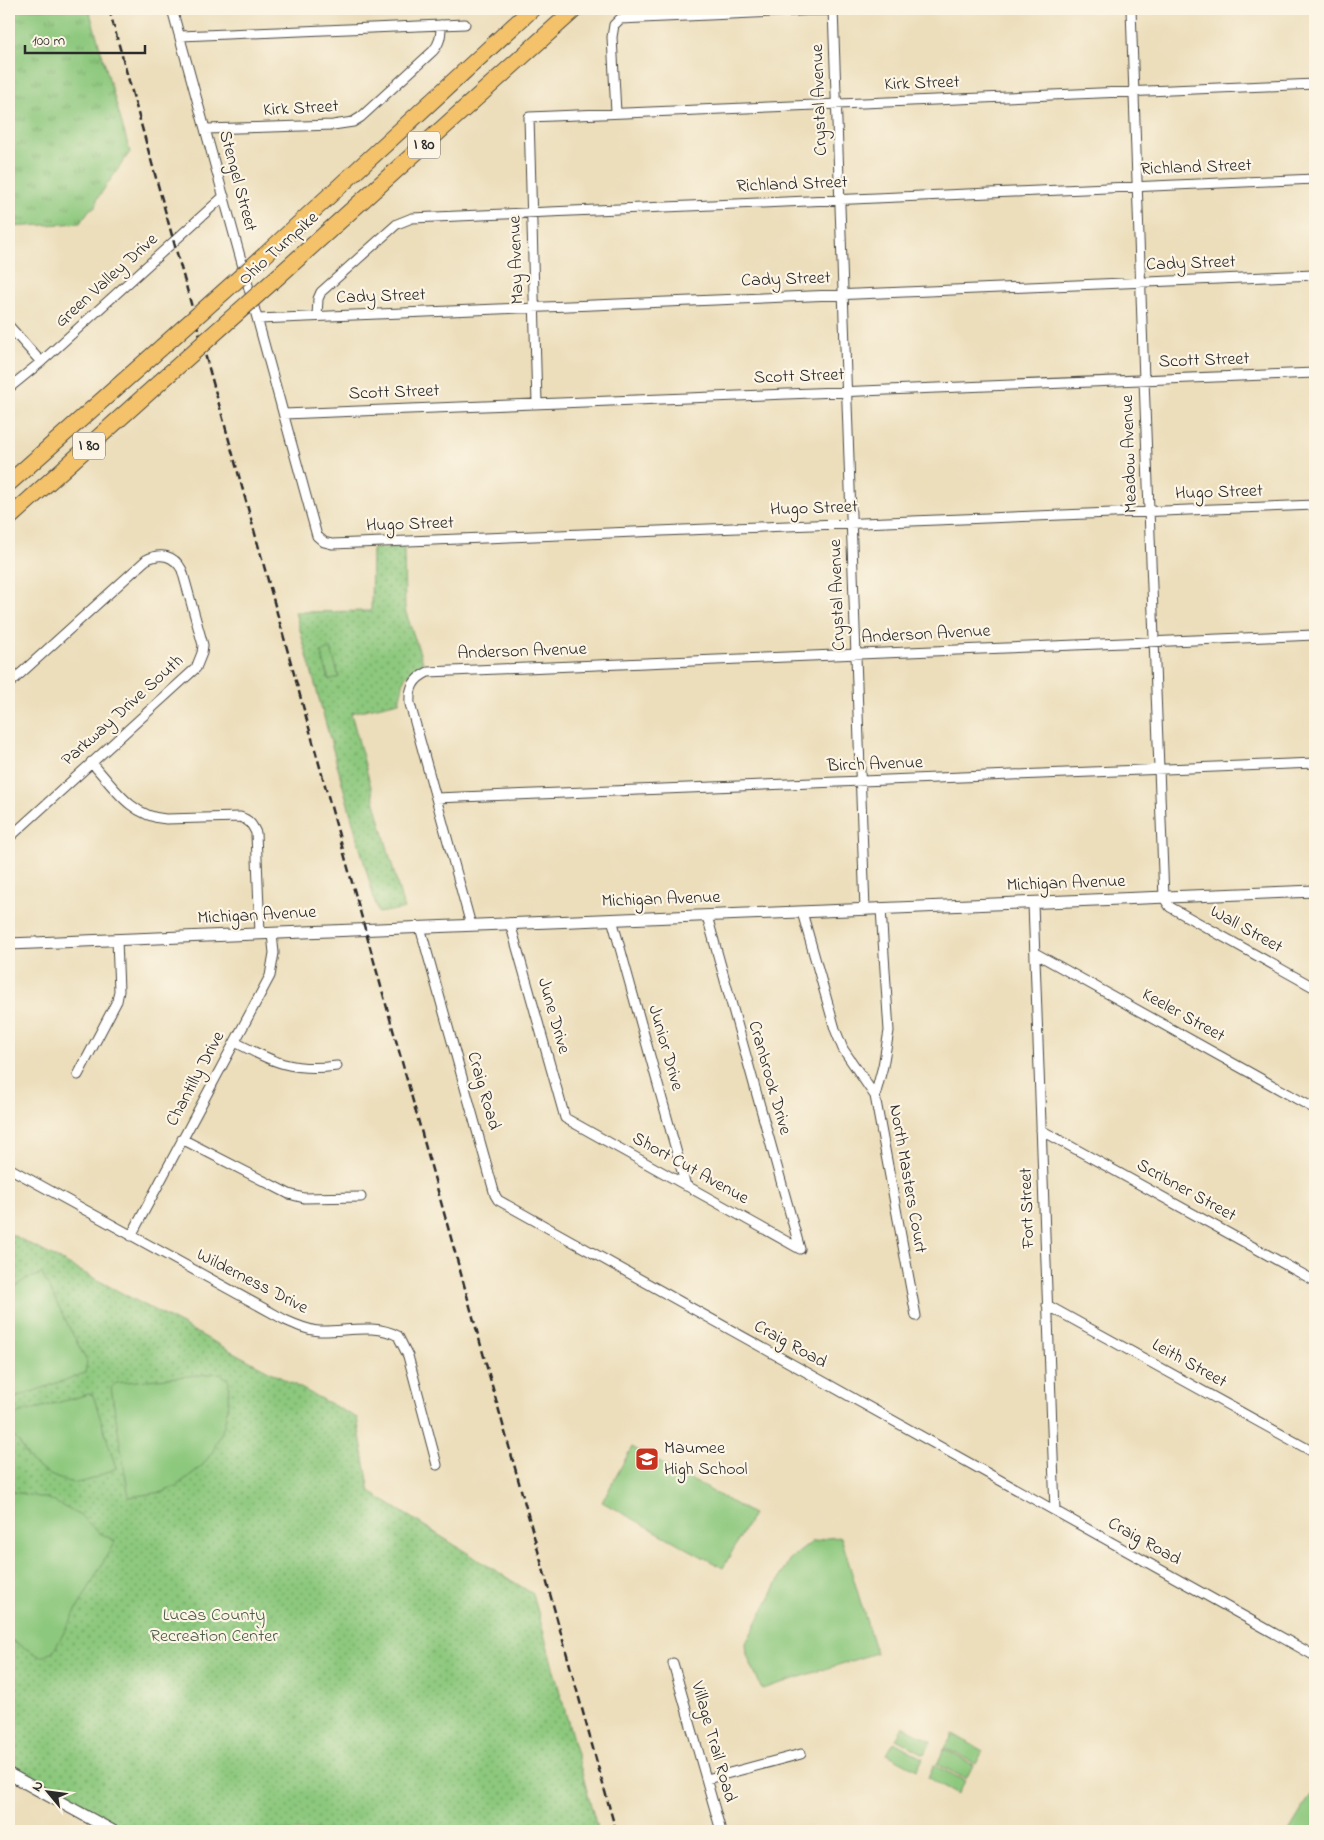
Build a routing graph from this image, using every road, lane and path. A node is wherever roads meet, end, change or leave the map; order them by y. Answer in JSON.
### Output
{"nodes":[{"id":1,"x":172,"y":9,"type":"edge"},
{"id":2,"x":532,"y":9,"type":"edge"},
{"id":3,"x":574,"y":9,"type":"edge"},
{"id":4,"x":833,"y":9,"type":"edge"},
{"id":5,"x":841,"y":9,"type":"edge"},
{"id":6,"x":1131,"y":9,"type":"edge"},
{"id":7,"x":465,"y":24,"type":"dead end"},
{"id":8,"x":441,"y":25,"type":"junction"},
{"id":9,"x":181,"y":36,"type":"junction"},
{"id":10,"x":1315,"y":84,"type":"edge"},
{"id":11,"x":1134,"y":92,"type":"junction"},
{"id":12,"x":836,"y":104,"type":"junction"},
{"id":13,"x":616,"y":113,"type":"junction"},
{"id":14,"x":529,"y":116,"type":"joint"},
{"id":15,"x":206,"y":129,"type":"junction"},
{"id":16,"x":1315,"y":179,"type":"edge"},
{"id":17,"x":1137,"y":187,"type":"junction"},
{"id":18,"x":224,"y":196,"type":"junction"},
{"id":19,"x":840,"y":200,"type":"junction"},
{"id":20,"x":531,"y":212,"type":"junction"},
{"id":21,"x":1315,"y":275,"type":"edge"},
{"id":22,"x":1140,"y":282,"type":"junction"},
{"id":23,"x":843,"y":294,"type":"junction"},
{"id":24,"x":534,"y":307,"type":"junction"},
{"id":25,"x":317,"y":316,"type":"junction"},
{"id":26,"x":258,"y":319,"type":"junction"},
{"id":27,"x":9,"y":326,"type":"edge"},
{"id":28,"x":41,"y":362,"type":"junction"},
{"id":29,"x":1315,"y":373,"type":"edge"},
{"id":30,"x":1144,"y":380,"type":"junction"},
{"id":31,"x":9,"y":388,"type":"edge"},
{"id":32,"x":847,"y":391,"type":"junction"},
{"id":33,"x":537,"y":403,"type":"junction"},
{"id":34,"x":284,"y":414,"type":"junction"},
{"id":35,"x":9,"y":483,"type":"edge"},
{"id":36,"x":1315,"y":505,"type":"edge"},
{"id":37,"x":1149,"y":512,"type":"junction"},
{"id":38,"x":9,"y":518,"type":"edge"},
{"id":39,"x":851,"y":524,"type":"junction"},
{"id":40,"x":317,"y":536,"type":"joint"},
{"id":41,"x":1315,"y":635,"type":"edge"},
{"id":42,"x":1154,"y":641,"type":"junction"},
{"id":43,"x":856,"y":655,"type":"junction"},
{"id":44,"x":9,"y":684,"type":"edge"},
{"id":45,"x":91,"y":762,"type":"junction"},
{"id":46,"x":1315,"y":763,"type":"edge"},
{"id":47,"x":1158,"y":770,"type":"junction"},
{"id":48,"x":861,"y":781,"type":"junction"},
{"id":49,"x":436,"y":798,"type":"junction"},
{"id":50,"x":9,"y":838,"type":"edge"},
{"id":51,"x":1315,"y":891,"type":"edge"},
{"id":52,"x":1164,"y":898,"type":"junction"},
{"id":53,"x":1033,"y":903,"type":"junction"},
{"id":54,"x":881,"y":909,"type":"junction"},
{"id":55,"x":865,"y":910,"type":"junction"},
{"id":56,"x":802,"y":912,"type":"junction"},
{"id":57,"x":707,"y":916,"type":"junction"},
{"id":58,"x":612,"y":919,"type":"junction"},
{"id":59,"x":510,"y":923,"type":"junction"},
{"id":60,"x":471,"y":925,"type":"junction"},
{"id":61,"x":420,"y":927,"type":"junction"},
{"id":62,"x":266,"y":934,"type":"junction"},
{"id":63,"x":117,"y":940,"type":"junction"},
{"id":64,"x":9,"y":944,"type":"edge"},
{"id":65,"x":1035,"y":953,"type":"junction"},
{"id":66,"x":1315,"y":988,"type":"edge"},
{"id":67,"x":235,"y":1042,"type":"junction"},
{"id":68,"x":337,"y":1066,"type":"dead end"},
{"id":69,"x":78,"y":1075,"type":"dead end"},
{"id":70,"x":875,"y":1096,"type":"junction"},
{"id":71,"x":1315,"y":1109,"type":"edge"},
{"id":72,"x":565,"y":1118,"type":"joint"},
{"id":73,"x":1042,"y":1130,"type":"junction"},
{"id":74,"x":182,"y":1139,"type":"junction"},
{"id":75,"x":9,"y":1168,"type":"edge"},
{"id":76,"x":686,"y":1186,"type":"junction"},
{"id":77,"x":362,"y":1197,"type":"dead end"},
{"id":78,"x":131,"y":1236,"type":"junction"},
{"id":79,"x":800,"y":1249,"type":"joint"},
{"id":80,"x":1315,"y":1281,"type":"edge"},
{"id":81,"x":1047,"y":1305,"type":"junction"},
{"id":82,"x":916,"y":1316,"type":"dead end"},
{"id":83,"x":1315,"y":1453,"type":"edge"},
{"id":84,"x":437,"y":1465,"type":"dead end"},
{"id":85,"x":1055,"y":1511,"type":"junction"},
{"id":86,"x":1315,"y":1656,"type":"edge"},
{"id":87,"x":673,"y":1662,"type":"dead end"},
{"id":88,"x":801,"y":1754,"type":"dead end"},
{"id":89,"x":9,"y":1774,"type":"edge"},
{"id":90,"x":707,"y":1779,"type":"junction"},
{"id":91,"x":113,"y":1831,"type":"edge"},
{"id":92,"x":721,"y":1831,"type":"edge"}],
"edges":[{"from":1,"to":9,"type":"street","name":"Stengel Street"},
{"from":2,"to":35,"type":"highway","name":"Ohio Turnpike","number":"I 80","bridge":true},
{"from":3,"to":38,"type":"highway","name":"Ohio Turnpike","number":"I 80","bridge":true},
{"from":4,"to":5,"type":"street"},
{"from":4,"to":12,"type":"street","name":"Crystal Avenue"},
{"from":4,"to":13,"type":"street"},
{"from":6,"to":11,"type":"street","name":"Meadow Avenue"},
{"from":7,"to":8,"type":"street"},
{"from":8,"to":9,"type":"street"},
{"from":8,"to":15,"type":"street","name":"Kirk Street"},
{"from":9,"to":15,"type":"street","name":"Stengel Street"},
{"from":10,"to":11,"type":"street","name":"Kirk Street"},
{"from":11,"to":12,"type":"street","name":"Kirk Street"},
{"from":11,"to":17,"type":"street","name":"Meadow Avenue"},
{"from":12,"to":13,"type":"street","name":"Kirk Street"},
{"from":12,"to":19,"type":"street","name":"Crystal Avenue"},
{"from":13,"to":14,"type":"street","name":"Kirk Street"},
{"from":14,"to":20,"type":"street","name":"May Avenue"},
{"from":15,"to":18,"type":"street","name":"Stengel Street"},
{"from":16,"to":17,"type":"street","name":"Richland Street"},
{"from":17,"to":19,"type":"street","name":"Richland Street"},
{"from":17,"to":22,"type":"street","name":"Meadow Avenue"},
{"from":18,"to":26,"type":"street","name":"Stengel Street"},
{"from":18,"to":28,"type":"street","name":"Green Valley Drive"},
{"from":19,"to":20,"type":"street","name":"Richland Street"},
{"from":19,"to":23,"type":"street","name":"Crystal Avenue"},
{"from":20,"to":24,"type":"street","name":"May Avenue"},
{"from":20,"to":25,"type":"street","name":"Richland Street"},
{"from":21,"to":22,"type":"street","name":"Cady Street"},
{"from":22,"to":23,"type":"street","name":"Cady Street"},
{"from":22,"to":30,"type":"street","name":"Meadow Avenue"},
{"from":23,"to":24,"type":"street","name":"Cady Street"},
{"from":23,"to":32,"type":"street","name":"Crystal Avenue"},
{"from":24,"to":25,"type":"street","name":"Cady Street"},
{"from":24,"to":33,"type":"street","name":"May Avenue"},
{"from":25,"to":26,"type":"street","name":"Cady Street"},
{"from":26,"to":34,"type":"street","name":"Stengel Street"},
{"from":27,"to":28,"type":"street"},
{"from":28,"to":31,"type":"street","name":"Green Valley Drive"},
{"from":29,"to":30,"type":"street","name":"Scott Street"},
{"from":30,"to":32,"type":"street","name":"Scott Street"},
{"from":30,"to":37,"type":"street","name":"Meadow Avenue"},
{"from":32,"to":33,"type":"street","name":"Scott Street"},
{"from":32,"to":39,"type":"street","name":"Crystal Avenue"},
{"from":33,"to":34,"type":"street","name":"Scott Street"},
{"from":34,"to":40,"type":"street","name":"Stengel Street"},
{"from":36,"to":37,"type":"street","name":"Hugo Street"},
{"from":37,"to":39,"type":"street","name":"Hugo Street"},
{"from":37,"to":42,"type":"street","name":"Meadow Avenue"},
{"from":39,"to":40,"type":"street","name":"Hugo Street"},
{"from":39,"to":43,"type":"street","name":"Crystal Avenue"},
{"from":41,"to":42,"type":"street","name":"Anderson Avenue"},
{"from":42,"to":43,"type":"street","name":"Anderson Avenue"},
{"from":42,"to":47,"type":"street","name":"Meadow Avenue"},
{"from":43,"to":48,"type":"street","name":"Crystal Avenue"},
{"from":43,"to":49,"type":"street","name":"Anderson Avenue"},
{"from":44,"to":45,"type":"street","name":"Parkway Drive South"},
{"from":45,"to":50,"type":"street","name":"Parkway Drive South"},
{"from":45,"to":62,"type":"street","name":"Chantilly Drive"},
{"from":46,"to":47,"type":"street","name":"Birch Avenue"},
{"from":47,"to":48,"type":"street","name":"Birch Avenue"},
{"from":47,"to":52,"type":"street","name":"Meadow Avenue"},
{"from":48,"to":49,"type":"street","name":"Birch Avenue"},
{"from":48,"to":55,"type":"street","name":"Crystal Avenue"},
{"from":49,"to":60,"type":"street"},
{"from":51,"to":52,"type":"street","name":"Michigan Avenue"},
{"from":52,"to":53,"type":"street","name":"Michigan Avenue"},
{"from":52,"to":66,"type":"street","name":"Wall Street"},
{"from":53,"to":54,"type":"street","name":"Michigan Avenue"},
{"from":53,"to":65,"type":"street","name":"Fort Street"},
{"from":54,"to":55,"type":"street","name":"Michigan Avenue"},
{"from":54,"to":70,"type":"street"},
{"from":55,"to":56,"type":"street","name":"Michigan Avenue"},
{"from":56,"to":57,"type":"street","name":"Michigan Avenue"},
{"from":56,"to":70,"type":"street","name":"North Masters Court"},
{"from":57,"to":58,"type":"street","name":"Michigan Avenue"},
{"from":57,"to":79,"type":"street","name":"Cranbrook Drive"},
{"from":58,"to":59,"type":"street","name":"Michigan Avenue"},
{"from":58,"to":76,"type":"street","name":"Junior Drive"},
{"from":59,"to":60,"type":"street","name":"Michigan Avenue"},
{"from":59,"to":72,"type":"street","name":"June Drive"},
{"from":60,"to":61,"type":"street","name":"Michigan Avenue"},
{"from":61,"to":62,"type":"street","name":"Michigan Avenue"},
{"from":61,"to":85,"type":"street","name":"Craig Road"},
{"from":62,"to":63,"type":"street","name":"Michigan Avenue"},
{"from":62,"to":67,"type":"street","name":"Chantilly Drive"},
{"from":63,"to":64,"type":"street","name":"Michigan Avenue"},
{"from":63,"to":69,"type":"street"},
{"from":65,"to":71,"type":"street","name":"Keeler Street"},
{"from":65,"to":73,"type":"street","name":"Fort Street"},
{"from":67,"to":68,"type":"street"},
{"from":67,"to":74,"type":"street","name":"Chantilly Drive"},
{"from":70,"to":82,"type":"street","name":"North Masters Court"},
{"from":72,"to":76,"type":"street","name":"Short Cut Avenue"},
{"from":73,"to":80,"type":"street","name":"Scribner Street"},
{"from":73,"to":81,"type":"street","name":"Fort Street"},
{"from":74,"to":77,"type":"street"},
{"from":74,"to":78,"type":"street","name":"Chantilly Drive"},
{"from":75,"to":78,"type":"street","name":"Wilderness Drive"},
{"from":76,"to":79,"type":"street","name":"Short Cut Avenue"},
{"from":78,"to":84,"type":"street","name":"Wilderness Drive"},
{"from":81,"to":83,"type":"street","name":"Leith Street"},
{"from":81,"to":85,"type":"street","name":"Fort Street"},
{"from":85,"to":86,"type":"street","name":"Craig Road"},
{"from":87,"to":90,"type":"street","name":"Village Trail Road"},
{"from":88,"to":90,"type":"street"},
{"from":89,"to":91,"type":"street"},
{"from":90,"to":92,"type":"street","name":"Village Trail Road"}]}
